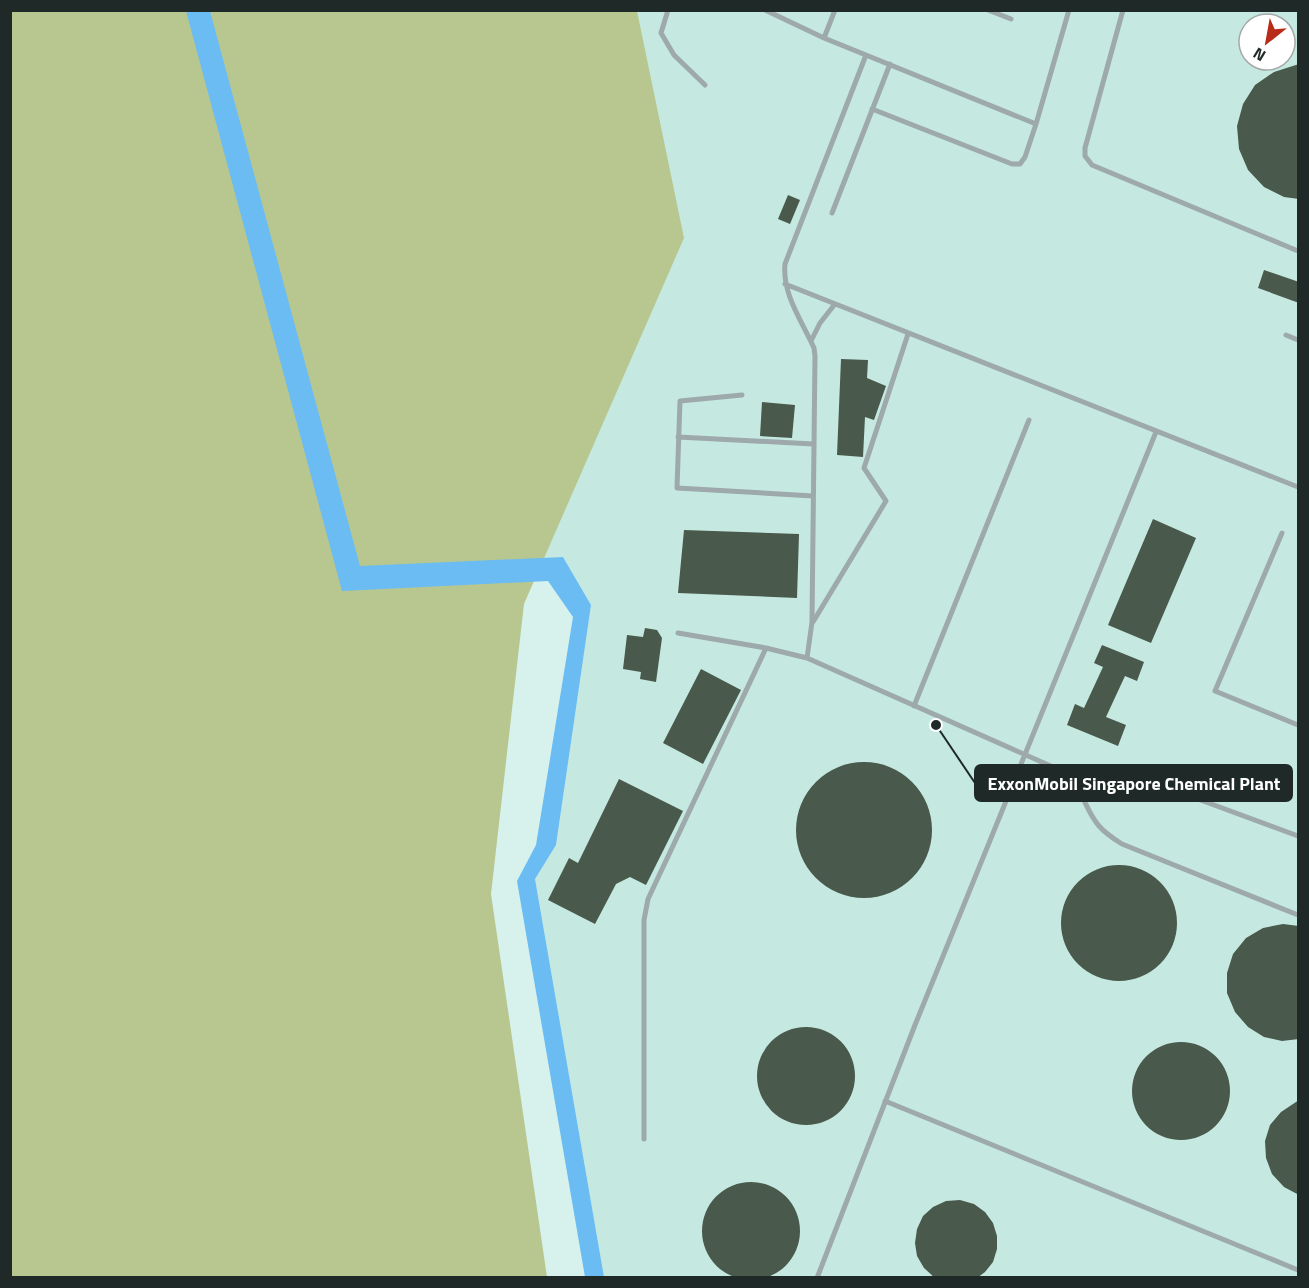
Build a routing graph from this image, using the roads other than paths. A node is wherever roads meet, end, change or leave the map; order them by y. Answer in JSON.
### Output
{"nodes":[{"id":1,"x":669,"y":10,"type":"edge"},
{"id":2,"x":765,"y":10,"type":"edge"},
{"id":3,"x":835,"y":10,"type":"edge"},
{"id":4,"x":988,"y":10,"type":"edge"},
{"id":5,"x":1069,"y":10,"type":"edge"},
{"id":6,"x":1124,"y":10,"type":"edge"},
{"id":7,"x":1011,"y":19,"type":"dead end"},
{"id":8,"x":824,"y":38,"type":"junction"},
{"id":9,"x":866,"y":54,"type":"junction"},
{"id":10,"x":890,"y":64,"type":"junction"},
{"id":11,"x":705,"y":85,"type":"dead end"},
{"id":12,"x":872,"y":109,"type":"junction"},
{"id":13,"x":1035,"y":124,"type":"junction"},
{"id":14,"x":832,"y":213,"type":"dead end"},
{"id":15,"x":1299,"y":251,"type":"edge"},
{"id":16,"x":785,"y":284,"type":"junction"},
{"id":17,"x":835,"y":304,"type":"junction"},
{"id":18,"x":908,"y":334,"type":"junction"},
{"id":19,"x":1286,"y":335,"type":"dead end"},
{"id":20,"x":1299,"y":340,"type":"edge"},
{"id":21,"x":811,"y":341,"type":"junction"},
{"id":22,"x":742,"y":394,"type":"dead end"},
{"id":23,"x":1029,"y":420,"type":"dead end"},
{"id":24,"x":1156,"y":432,"type":"junction"},
{"id":25,"x":678,"y":437,"type":"junction"},
{"id":26,"x":813,"y":444,"type":"junction"},
{"id":27,"x":1299,"y":487,"type":"edge"},
{"id":28,"x":813,"y":496,"type":"junction"},
{"id":29,"x":1282,"y":533,"type":"dead end"},
{"id":30,"x":812,"y":622,"type":"junction"},
{"id":31,"x":678,"y":633,"type":"dead end"},
{"id":32,"x":766,"y":648,"type":"junction"},
{"id":33,"x":807,"y":658,"type":"junction"},
{"id":34,"x":914,"y":705,"type":"junction"},
{"id":35,"x":1299,"y":725,"type":"edge"},
{"id":36,"x":1026,"y":756,"type":"junction"},
{"id":37,"x":1168,"y":788,"type":"dead end"},
{"id":38,"x":1299,"y":836,"type":"edge"},
{"id":39,"x":1299,"y":915,"type":"edge"},
{"id":40,"x":885,"y":1101,"type":"junction"},
{"id":41,"x":644,"y":1139,"type":"dead end"},
{"id":42,"x":1299,"y":1270,"type":"edge"},
{"id":43,"x":817,"y":1278,"type":"edge"}],
"edges":[{"from":1,"to":11,"type":"lane"},
{"from":2,"to":8,"type":"lane"},
{"from":3,"to":8,"type":"lane"},
{"from":4,"to":7,"type":"lane"},
{"from":5,"to":13,"type":"lane"},
{"from":6,"to":15,"type":"lane"},
{"from":8,"to":9,"type":"lane"},
{"from":9,"to":10,"type":"lane"},
{"from":9,"to":16,"type":"lane"},
{"from":10,"to":12,"type":"lane"},
{"from":10,"to":13,"type":"lane"},
{"from":12,"to":13,"type":"lane"},
{"from":12,"to":14,"type":"lane"},
{"from":16,"to":17,"type":"lane"},
{"from":16,"to":21,"type":"lane"},
{"from":17,"to":18,"type":"lane"},
{"from":17,"to":21,"type":"lane"},
{"from":18,"to":24,"type":"lane"},
{"from":18,"to":30,"type":"lane"},
{"from":19,"to":20,"type":"lane"},
{"from":21,"to":26,"type":"lane"},
{"from":22,"to":25,"type":"lane"},
{"from":23,"to":34,"type":"lane"},
{"from":24,"to":27,"type":"lane"},
{"from":24,"to":36,"type":"lane"},
{"from":25,"to":26,"type":"lane"},
{"from":25,"to":28,"type":"lane"},
{"from":26,"to":28,"type":"lane"},
{"from":28,"to":30,"type":"lane"},
{"from":29,"to":35,"type":"lane"},
{"from":30,"to":33,"type":"lane"},
{"from":31,"to":32,"type":"lane"},
{"from":32,"to":33,"type":"lane"},
{"from":32,"to":41,"type":"lane"},
{"from":33,"to":34,"type":"lane"},
{"from":34,"to":36,"type":"lane"},
{"from":36,"to":39,"type":"lane"},
{"from":36,"to":40,"type":"lane"},
{"from":37,"to":38,"type":"lane"},
{"from":40,"to":42,"type":"lane"},
{"from":40,"to":43,"type":"lane"}]}
